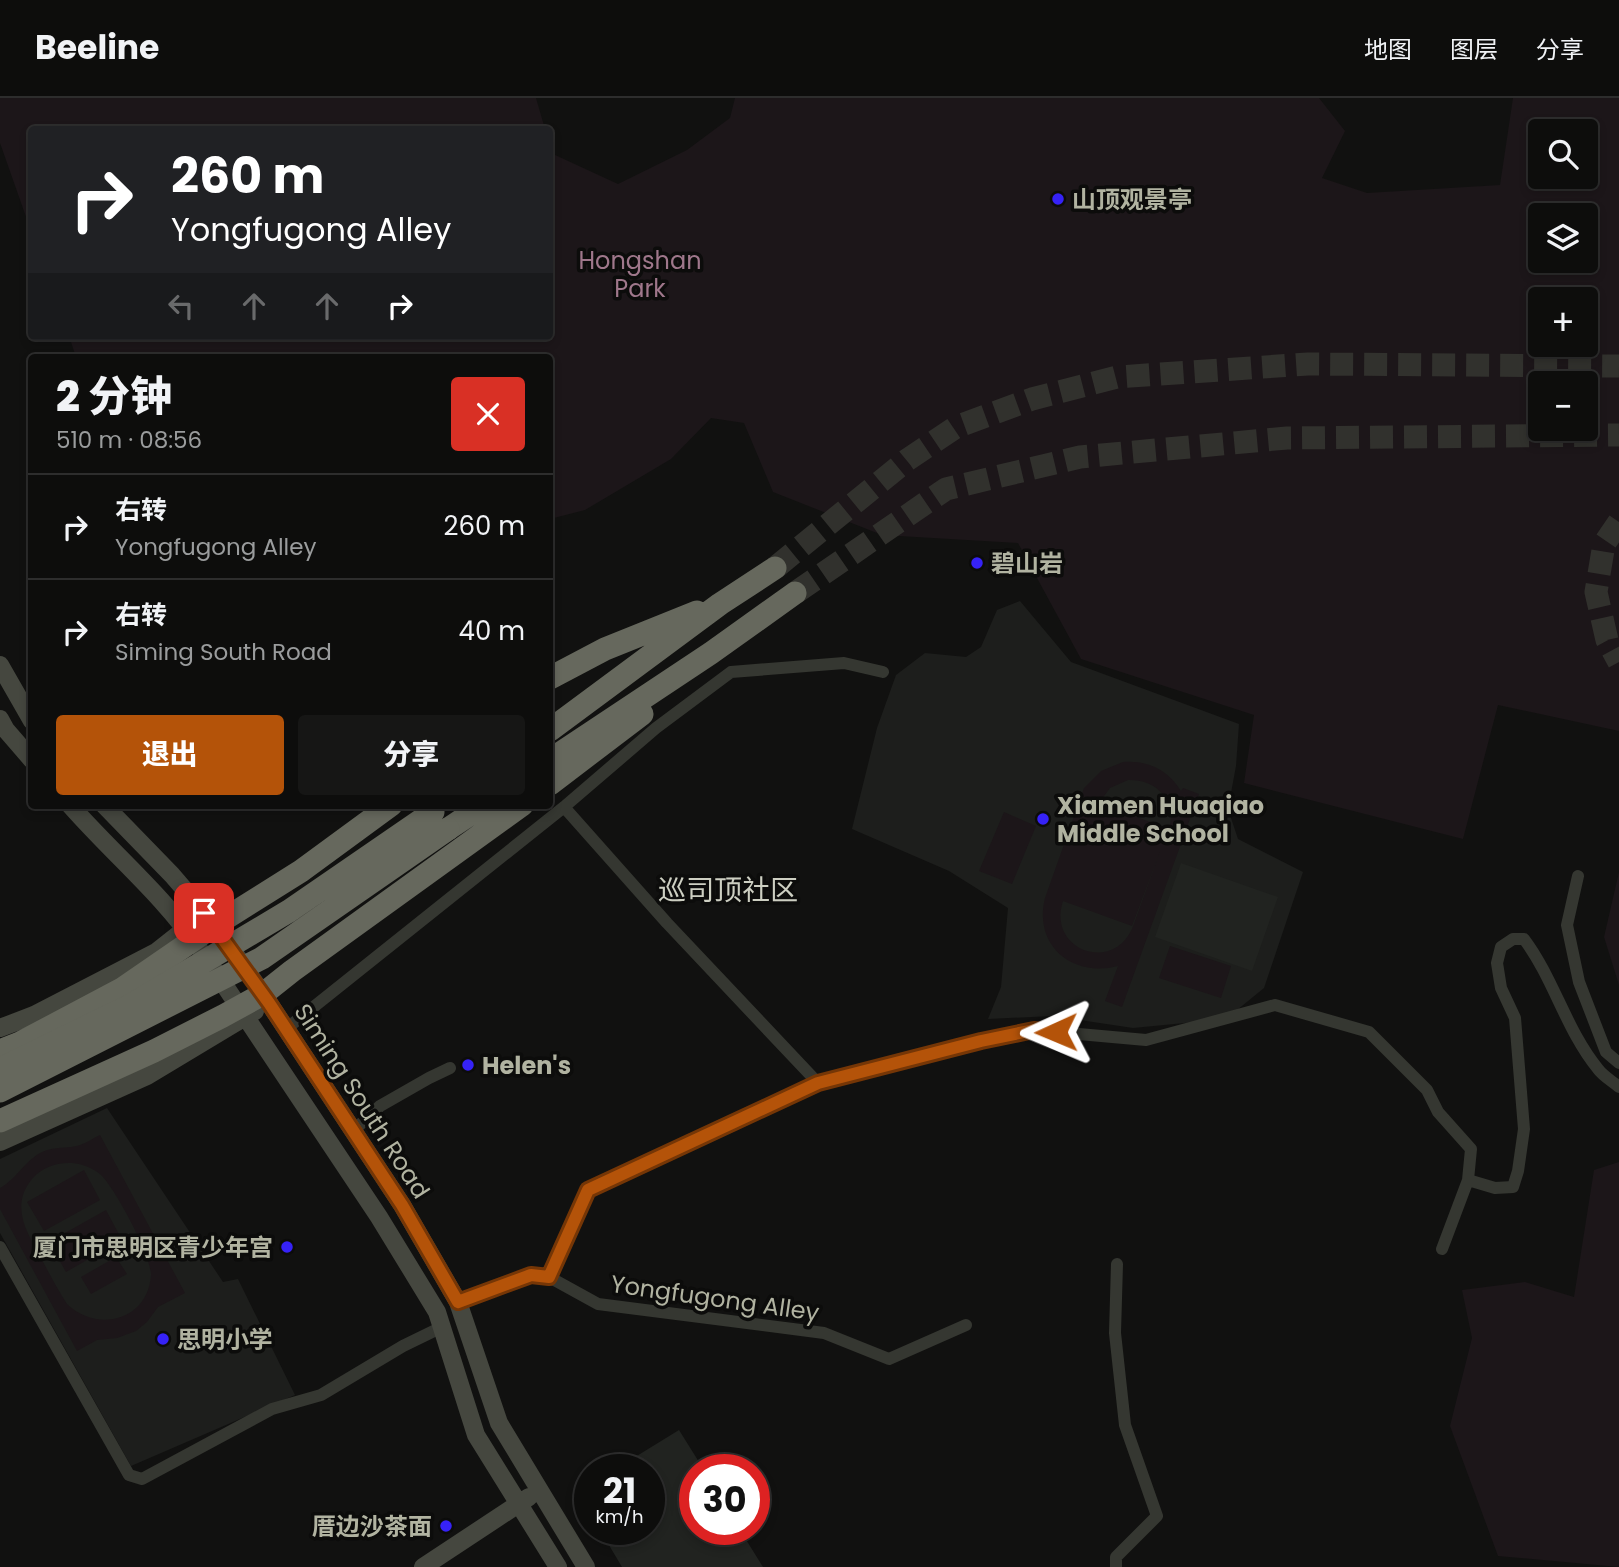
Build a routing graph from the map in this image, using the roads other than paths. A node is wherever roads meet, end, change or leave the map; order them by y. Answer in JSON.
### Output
{"nodes":[{"id":1,"x":775,"y":568,"type":"tunnel mouth"},
{"id":2,"x":795,"y":593,"type":"tunnel mouth"},
{"id":3,"x":720,"y":604,"type":"junction"},
{"id":4,"x":711,"y":653,"type":"junction"},
{"id":5,"x":0,"y":665,"type":"edge"},
{"id":6,"x":883,"y":672,"type":"dead end"},
{"id":7,"x":553,"y":676,"type":"edge"},
{"id":8,"x":28,"y":714,"type":"edge"},
{"id":9,"x":0,"y":719,"type":"edge"},
{"id":10,"x":553,"y":728,"type":"edge"},
{"id":11,"x":28,"y":755,"type":"edge"},
{"id":12,"x":553,"y":758,"type":"edge"},
{"id":13,"x":553,"y":782,"type":"edge"},
{"id":14,"x":564,"y":807,"type":"junction"},
{"id":15,"x":75,"y":809,"type":"edge"},
{"id":16,"x":108,"y":809,"type":"edge"},
{"id":17,"x":386,"y":809,"type":"edge"},
{"id":18,"x":468,"y":809,"type":"edge"},
{"id":19,"x":517,"y":809,"type":"edge"},
{"id":20,"x":441,"y":816,"type":"edge"},
{"id":21,"x":1578,"y":876,"type":"dead end"},
{"id":22,"x":210,"y":919,"type":"junction"},
{"id":23,"x":190,"y":935,"type":"junction"},
{"id":24,"x":266,"y":999,"type":"junction"},
{"id":25,"x":244,"y":1011,"type":"junction"},
{"id":26,"x":0,"y":1028,"type":"edge"},
{"id":27,"x":286,"y":1030,"type":"junction"},
{"id":28,"x":0,"y":1051,"type":"edge"},
{"id":29,"x":1619,"y":1063,"type":"edge"},
{"id":30,"x":450,"y":1068,"type":"dead end"},
{"id":31,"x":0,"y":1069,"type":"edge"},
{"id":32,"x":818,"y":1083,"type":"junction"},
{"id":33,"x":1619,"y":1087,"type":"edge"},
{"id":34,"x":0,"y":1091,"type":"edge"},
{"id":35,"x":0,"y":1121,"type":"edge"},
{"id":36,"x":353,"y":1131,"type":"junction"},
{"id":37,"x":0,"y":1142,"type":"edge"},
{"id":38,"x":1468,"y":1180,"type":"junction"},
{"id":39,"x":0,"y":1247,"type":"edge"},
{"id":40,"x":1441,"y":1249,"type":"dead end"},
{"id":41,"x":1117,"y":1264,"type":"dead end"},
{"id":42,"x":549,"y":1277,"type":"junction"},
{"id":43,"x":458,"y":1302,"type":"junction"},
{"id":44,"x":966,"y":1325,"type":"dead end"},
{"id":45,"x":442,"y":1327,"type":"junction"},
{"id":46,"x":541,"y":1490,"type":"junction"},
{"id":47,"x":520,"y":1504,"type":"junction"},
{"id":48,"x":423,"y":1567,"type":"edge"},
{"id":49,"x":558,"y":1567,"type":"edge"},
{"id":50,"x":586,"y":1567,"type":"edge"},
{"id":51,"x":1116,"y":1567,"type":"edge"}],
"edges":[{"from":1,"to":3,"type":"highway"},
{"from":2,"to":4,"type":"highway"},
{"from":3,"to":7,"type":"highway"},
{"from":3,"to":10,"type":"highway"},
{"from":4,"to":12,"type":"highway"},
{"from":4,"to":13,"type":"highway"},
{"from":5,"to":8,"type":"main road"},
{"from":6,"to":14,"type":"street"},
{"from":9,"to":11,"type":"main road"},
{"from":14,"to":27,"type":"street"},
{"from":14,"to":32,"type":"street"},
{"from":15,"to":23,"type":"main road","name":"Siming South Road"},
{"from":16,"to":22,"type":"main road","name":"Siming South Road"},
{"from":17,"to":22,"type":"highway"},
{"from":18,"to":20,"type":"highway"},
{"from":19,"to":24,"type":"highway"},
{"from":20,"to":31,"type":"highway","bridge":true},
{"from":20,"to":34,"type":"highway","bridge":true},
{"from":21,"to":29,"type":"street"},
{"from":22,"to":23,"type":"highway"},
{"from":22,"to":24,"type":"main road","name":"Siming South Road"},
{"from":23,"to":25,"type":"main road","name":"Siming South Road"},
{"from":23,"to":26,"type":"main road"},
{"from":23,"to":28,"type":"highway"},
{"from":24,"to":25,"type":"highway"},
{"from":24,"to":27,"type":"main road","name":"Siming South Road"},
{"from":25,"to":35,"type":"highway"},
{"from":25,"to":37,"type":"main road"},
{"from":25,"to":45,"type":"main road","name":"Siming South Road"},
{"from":27,"to":36,"type":"main road","name":"Siming South Road"},
{"from":30,"to":36,"type":"street"},
{"from":32,"to":38,"type":"street"},
{"from":32,"to":42,"type":"street"},
{"from":33,"to":38,"type":"street"},
{"from":36,"to":43,"type":"main road","name":"Siming South Road"},
{"from":38,"to":40,"type":"street"},
{"from":39,"to":45,"type":"street"},
{"from":41,"to":51,"type":"street"},
{"from":42,"to":43,"type":"street"},
{"from":42,"to":44,"type":"street","name":"Yongfugong Alley"},
{"from":43,"to":46,"type":"main road","name":"Siming South Road"},
{"from":45,"to":47,"type":"main road","name":"Siming South Road"},
{"from":46,"to":47,"type":"main road"},
{"from":46,"to":50,"type":"main road","name":"Siming South Road"},
{"from":47,"to":48,"type":"main road"},
{"from":47,"to":49,"type":"main road","name":"Siming South Road"}]}
